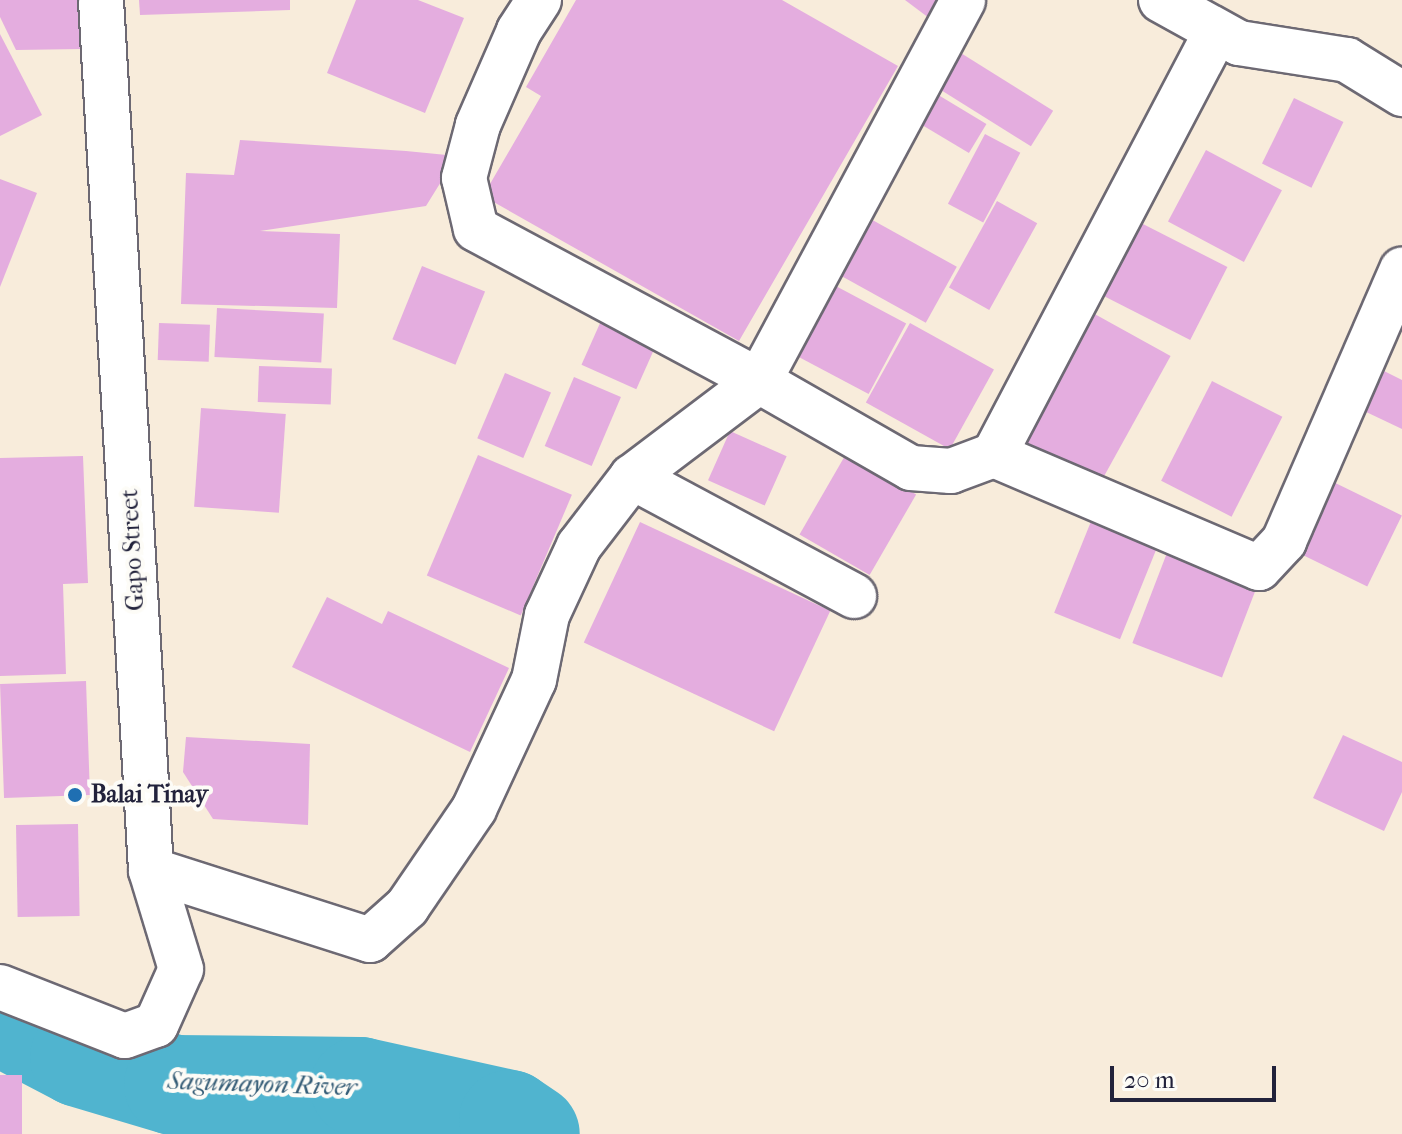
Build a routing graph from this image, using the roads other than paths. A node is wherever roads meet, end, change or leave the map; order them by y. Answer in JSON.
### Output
{"nodes":[{"id":1,"x":101,"y":0,"type":"edge"},
{"id":2,"x":539,"y":0,"type":"edge"},
{"id":3,"x":963,"y":0,"type":"edge"},
{"id":4,"x":1161,"y":0,"type":"edge"},
{"id":5,"x":1216,"y":32,"type":"junction"},
{"id":6,"x":1402,"y":94,"type":"edge"},
{"id":7,"x":1402,"y":270,"type":"edge"},
{"id":8,"x":759,"y":381,"type":"junction"},
{"id":9,"x":994,"y":455,"type":"junction"},
{"id":10,"x":632,"y":477,"type":"junction"},
{"id":11,"x":854,"y":596,"type":"dead end"},
{"id":12,"x":151,"y":870,"type":"junction"},
{"id":13,"x":0,"y":987,"type":"edge"}],
"edges":[{"from":1,"to":12,"type":"street","name":"Gapo Street"},
{"from":2,"to":8,"type":"street"},
{"from":3,"to":8,"type":"street"},
{"from":4,"to":5,"type":"street"},
{"from":5,"to":6,"type":"street"},
{"from":5,"to":9,"type":"street"},
{"from":7,"to":9,"type":"street"},
{"from":8,"to":9,"type":"street"},
{"from":8,"to":10,"type":"street"},
{"from":10,"to":11,"type":"street"},
{"from":10,"to":12,"type":"street"},
{"from":12,"to":13,"type":"street","name":"Gapo Street"}]}
